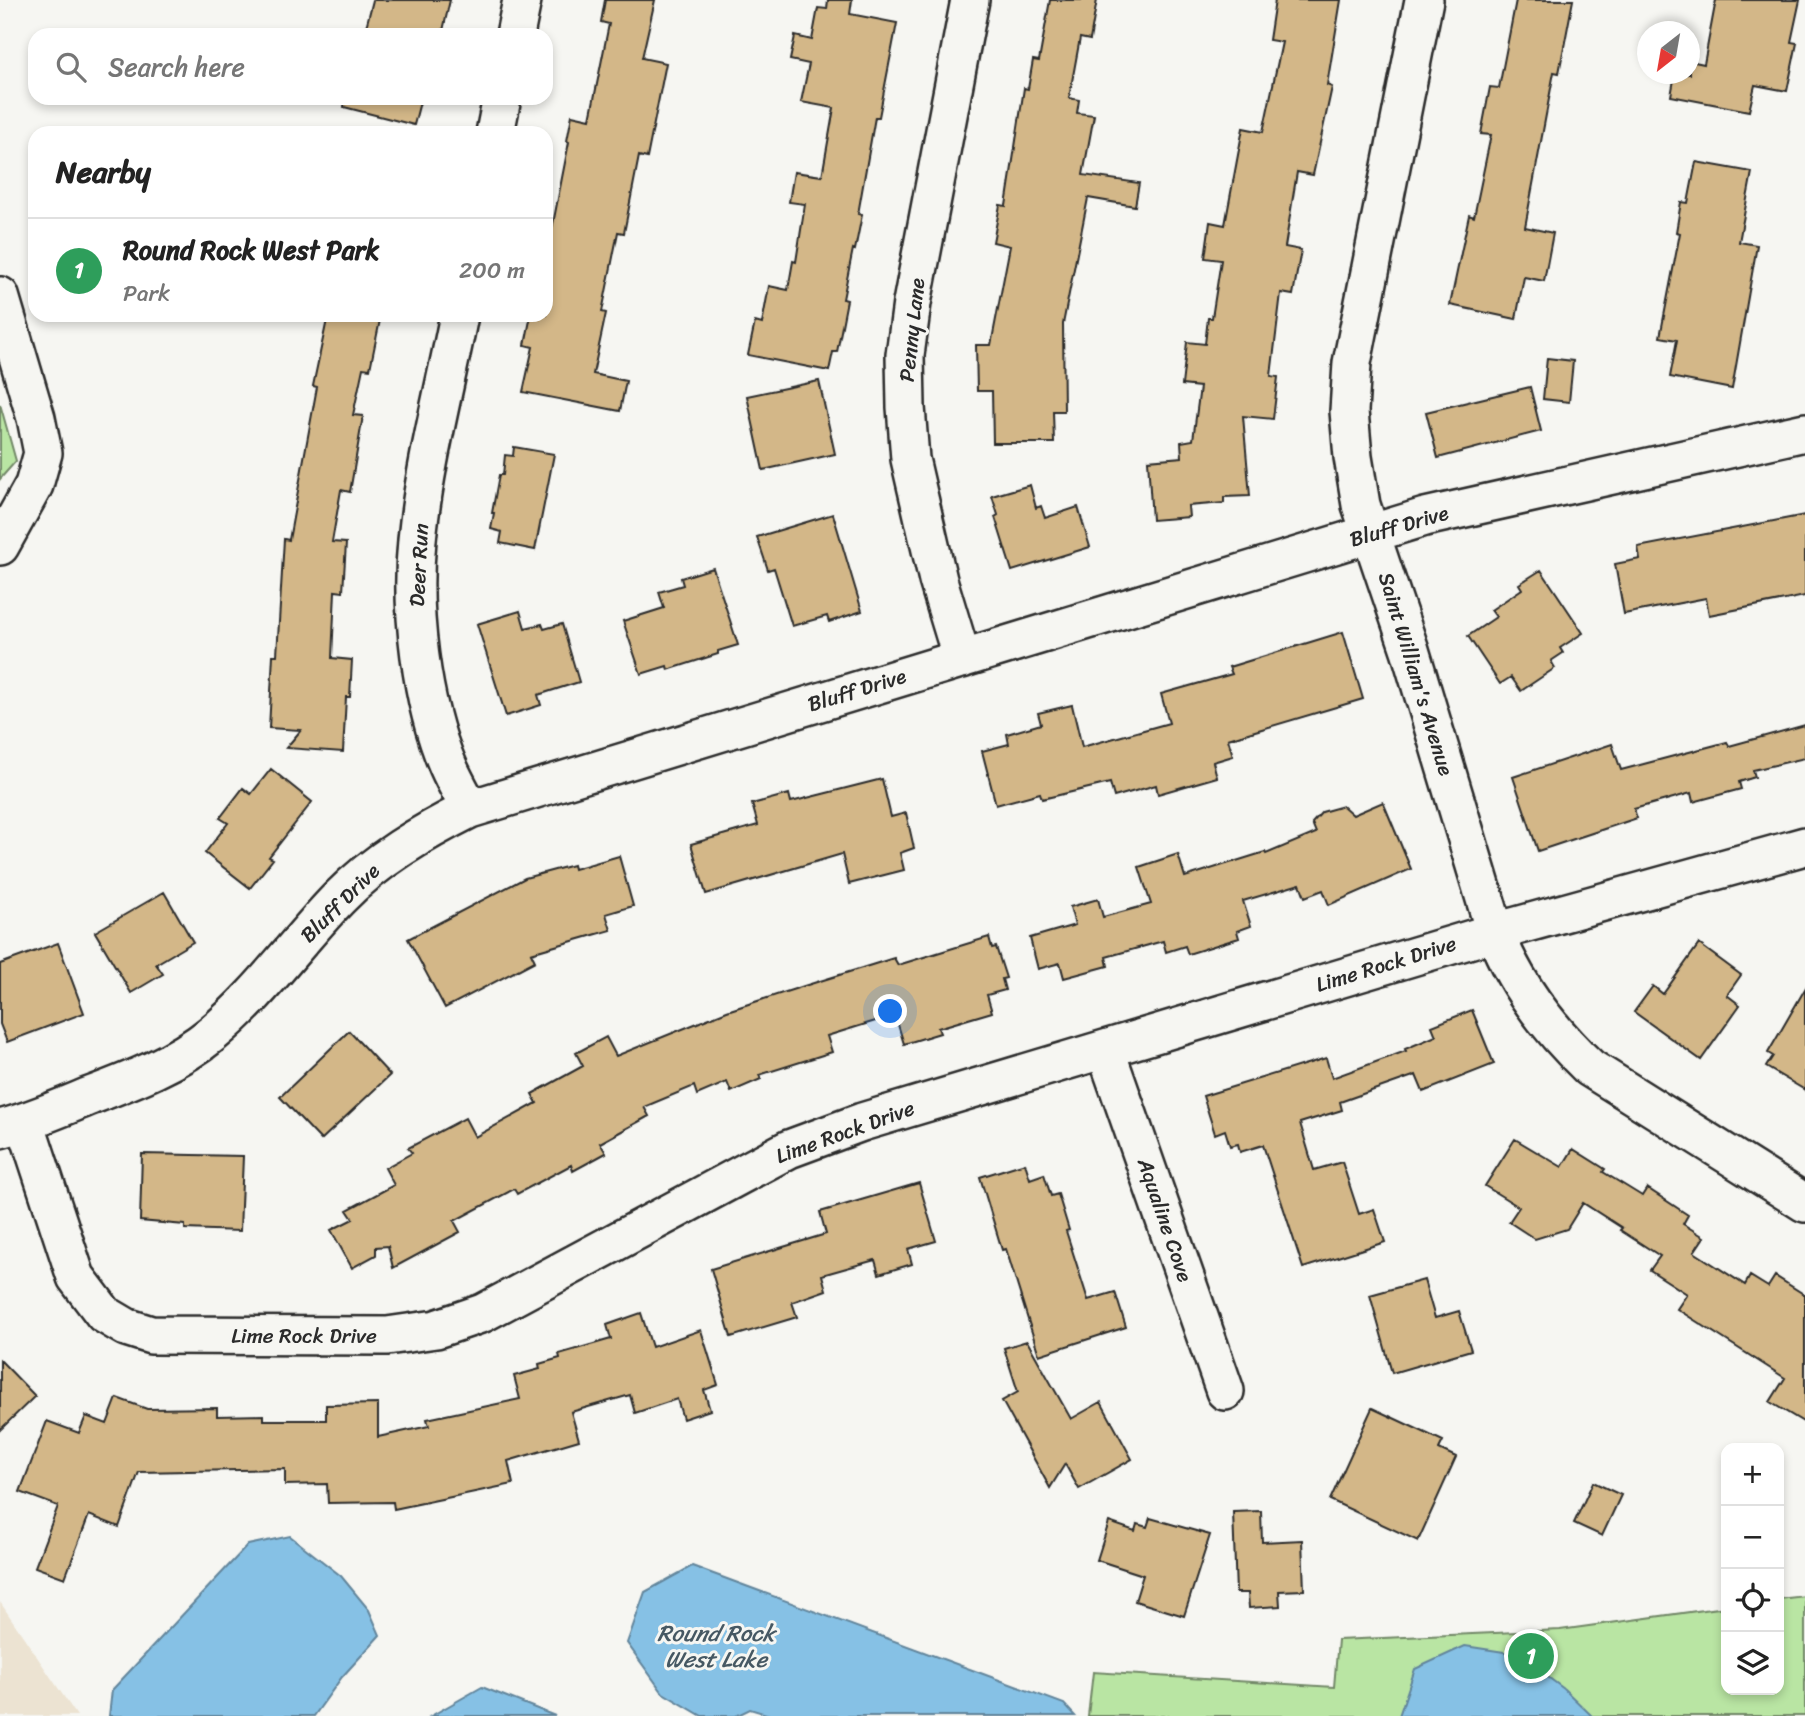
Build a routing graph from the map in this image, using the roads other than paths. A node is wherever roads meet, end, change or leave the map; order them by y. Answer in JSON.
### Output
{"nodes":[{"id":1,"x":522,"y":0,"type":"edge"},
{"id":2,"x":970,"y":0,"type":"edge"},
{"id":3,"x":1424,"y":0,"type":"edge"},
{"id":4,"x":516,"y":28,"type":"edge"},
{"id":5,"x":501,"y":105,"type":"edge"},
{"id":6,"x":496,"y":126,"type":"edge"},
{"id":7,"x":0,"y":296,"type":"edge"},
{"id":8,"x":458,"y":322,"type":"edge"},
{"id":9,"x":1805,"y":432,"type":"edge"},
{"id":10,"x":1371,"y":534,"type":"junction"},
{"id":11,"x":0,"y":545,"type":"edge"},
{"id":12,"x":962,"y":659,"type":"junction"},
{"id":13,"x":470,"y":809,"type":"junction"},
{"id":14,"x":1805,"y":846,"type":"edge"},
{"id":15,"x":1495,"y":932,"type":"junction"},
{"id":16,"x":1105,"y":1049,"type":"junction"},
{"id":17,"x":12,"y":1126,"type":"edge"},
{"id":18,"x":1805,"y":1203,"type":"edge"},
{"id":19,"x":1225,"y":1391,"type":"dead end"}],
"edges":[{"from":1,"to":4,"type":"street"},
{"from":2,"to":12,"type":"street","name":"Penny Lane"},
{"from":3,"to":10,"type":"street","name":"Saint William's Avenue"},
{"from":5,"to":6,"type":"street"},
{"from":7,"to":11,"type":"street"},
{"from":8,"to":13,"type":"street","name":"Deer Run"},
{"from":9,"to":10,"type":"street","name":"Bluff Drive"},
{"from":10,"to":12,"type":"street","name":"Bluff Drive"},
{"from":10,"to":15,"type":"street","name":"Saint William's Avenue"},
{"from":12,"to":13,"type":"street","name":"Bluff Drive"},
{"from":13,"to":17,"type":"street","name":"Bluff Drive"},
{"from":14,"to":15,"type":"street","name":"Lime Rock Drive"},
{"from":15,"to":16,"type":"street","name":"Lime Rock Drive"},
{"from":15,"to":18,"type":"street","name":"Saint William's Avenue"},
{"from":16,"to":17,"type":"street","name":"Lime Rock Drive"},
{"from":16,"to":19,"type":"street","name":"Aqualine Cove"}]}
